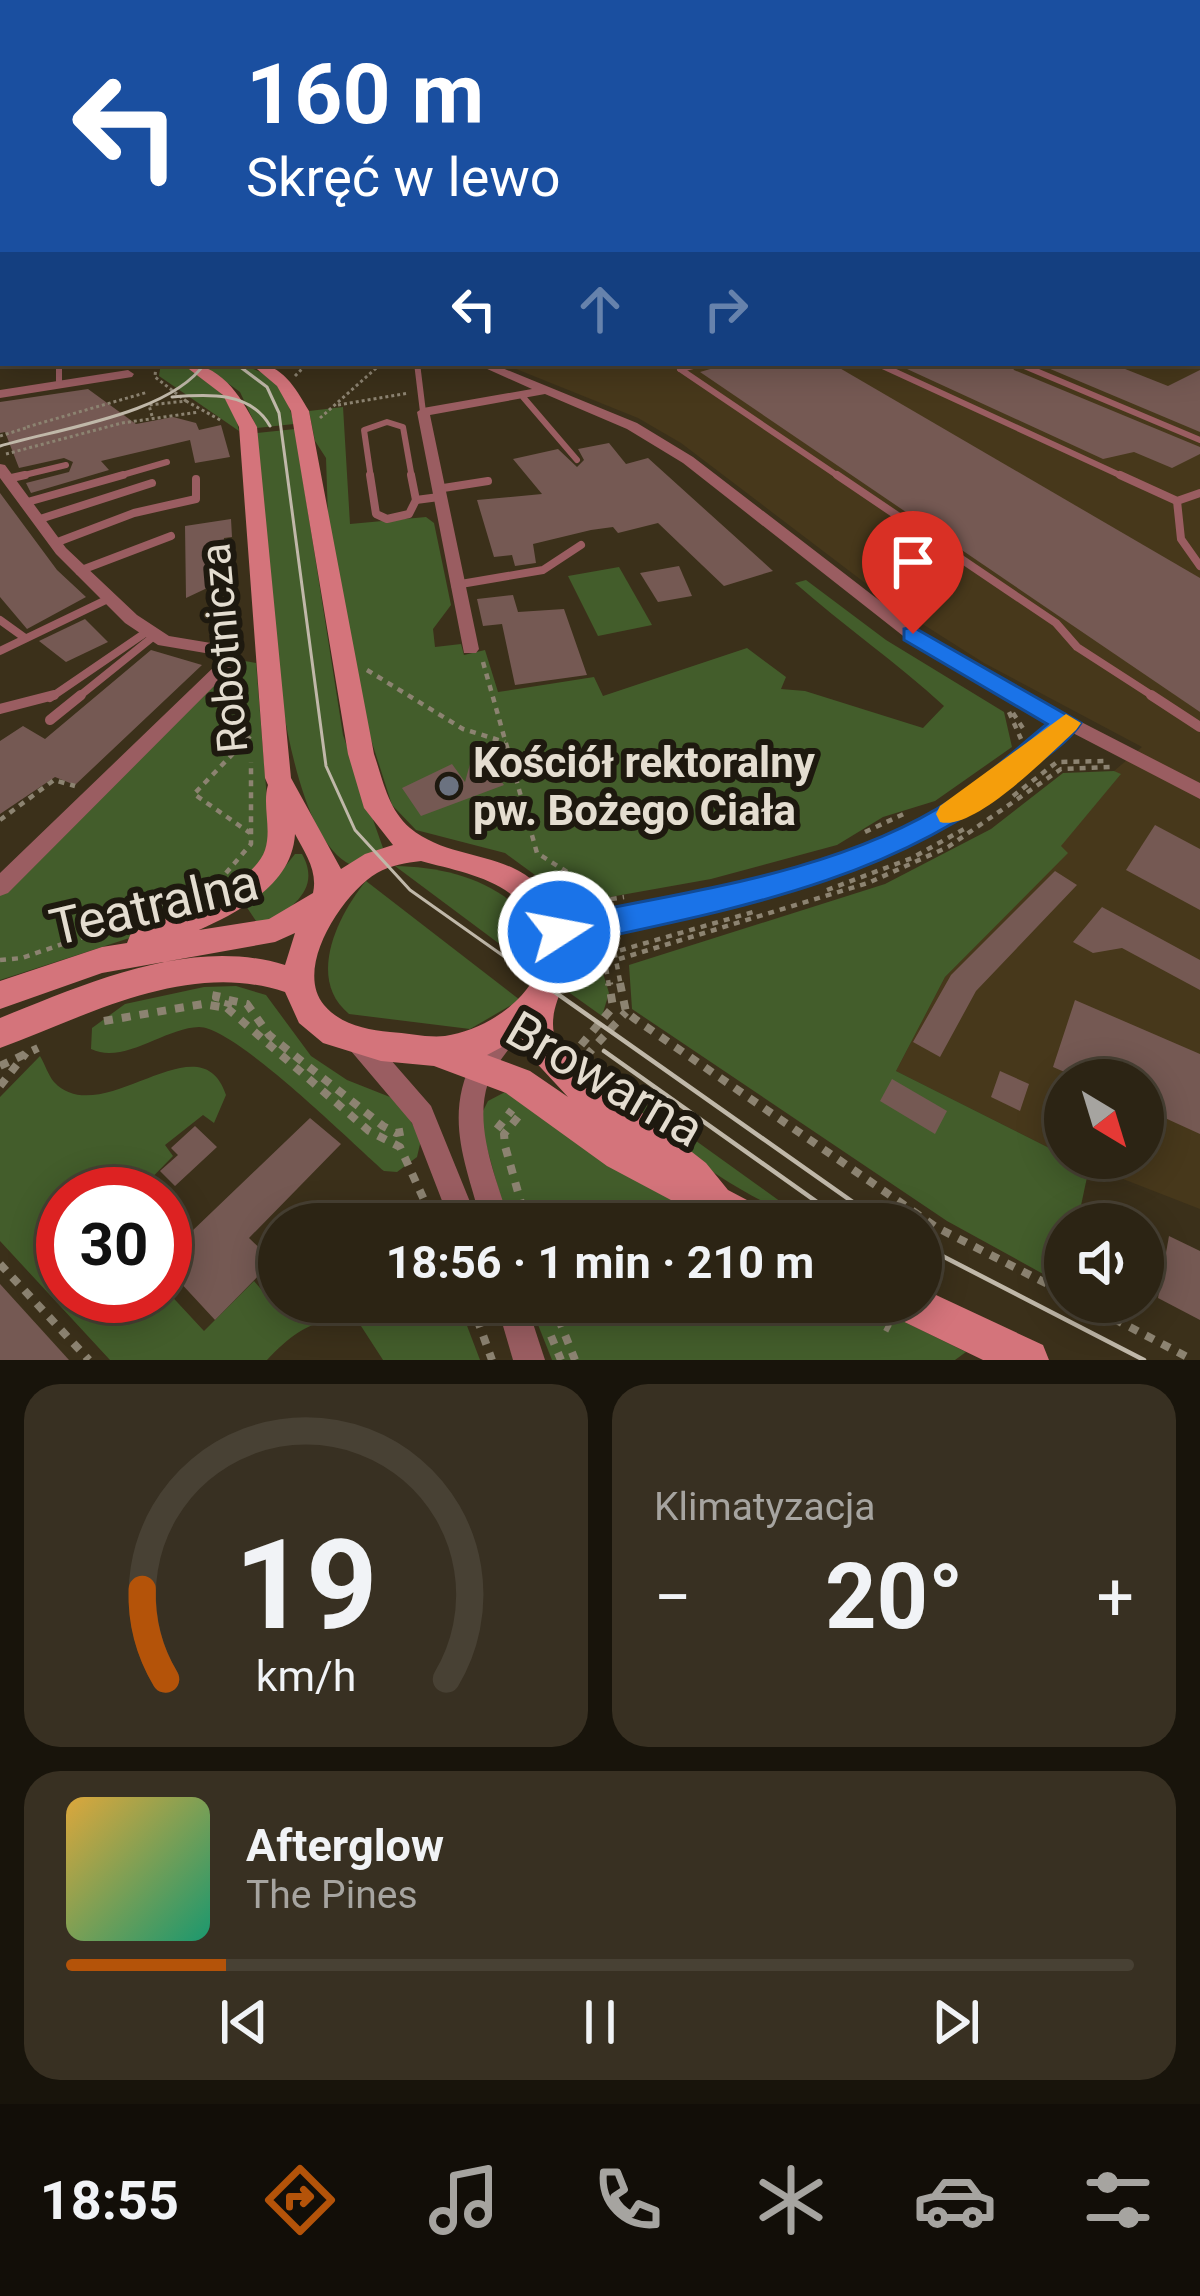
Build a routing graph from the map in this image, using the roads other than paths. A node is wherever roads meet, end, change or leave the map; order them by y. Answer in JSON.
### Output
{"nodes":[{"id":1,"x":59,"y":366,"type":"edge"},
{"id":2,"x":194,"y":366,"type":"edge"},
{"id":3,"x":262,"y":366,"type":"edge"},
{"id":4,"x":417,"y":366,"type":"edge"},
{"id":5,"x":487,"y":366,"type":"edge"},
{"id":6,"x":693,"y":366,"type":"edge"},
{"id":7,"x":884,"y":366,"type":"edge"},
{"id":8,"x":1024,"y":366,"type":"edge"},
{"id":9,"x":128,"y":374,"type":"dead end"},
{"id":10,"x":58,"y":383,"type":"junction"},
{"id":11,"x":544,"y":390,"type":"junction"},
{"id":12,"x":0,"y":394,"type":"edge"},
{"id":13,"x":523,"y":397,"type":"junction"},
{"id":14,"x":423,"y":412,"type":"junction"},
{"id":15,"x":1200,"y":440,"type":"edge"},
{"id":16,"x":577,"y":460,"type":"dead end"},
{"id":17,"x":167,"y":462,"type":"dead end"},
{"id":18,"x":65,"y":465,"type":"dead end"},
{"id":19,"x":3,"y":474,"type":"edge"},
{"id":20,"x":196,"y":479,"type":"dead end"},
{"id":21,"x":488,"y":481,"type":"dead end"},
{"id":22,"x":152,"y":484,"type":"dead end"},
{"id":23,"x":438,"y":493,"type":"junction"},
{"id":24,"x":1200,"y":494,"type":"edge"},
{"id":25,"x":416,"y":500,"type":"junction"},
{"id":26,"x":1177,"y":501,"type":"junction"},
{"id":27,"x":24,"y":502,"type":"junction"},
{"id":28,"x":38,"y":520,"type":"junction"},
{"id":29,"x":171,"y":536,"type":"dead end"},
{"id":30,"x":55,"y":543,"type":"junction"},
{"id":31,"x":581,"y":544,"type":"dead end"},
{"id":32,"x":1200,"y":566,"type":"edge"},
{"id":33,"x":79,"y":571,"type":"junction"},
{"id":34,"x":455,"y":585,"type":"junction"},
{"id":35,"x":108,"y":599,"type":"junction"},
{"id":36,"x":0,"y":620,"type":"edge"},
{"id":37,"x":151,"y":633,"type":"junction"},
{"id":38,"x":25,"y":638,"type":"junction"},
{"id":39,"x":475,"y":649,"type":"road end"},
{"id":40,"x":0,"y":650,"type":"edge"},
{"id":41,"x":0,"y":709,"type":"edge"},
{"id":42,"x":50,"y":720,"type":"dead end"},
{"id":43,"x":1066,"y":723,"type":"junction"},
{"id":44,"x":1200,"y":728,"type":"edge"},
{"id":45,"x":278,"y":778,"type":"junction"},
{"id":46,"x":1200,"y":792,"type":"edge"},
{"id":47,"x":421,"y":850,"type":"junction"},
{"id":48,"x":0,"y":887,"type":"edge"},
{"id":49,"x":326,"y":899,"type":"junction"},
{"id":50,"x":559,"y":932,"type":"junction"},
{"id":51,"x":101,"y":960,"type":"junction"},
{"id":52,"x":302,"y":984,"type":"junction"},
{"id":53,"x":0,"y":995,"type":"edge"},
{"id":54,"x":524,"y":1018,"type":"junction"},
{"id":55,"x":357,"y":1040,"type":"junction"},
{"id":56,"x":13,"y":1043,"type":"edge"},
{"id":57,"x":442,"y":1054,"type":"junction"},
{"id":58,"x":482,"y":1066,"type":"junction"},
{"id":59,"x":713,"y":1199,"type":"junction"},
{"id":60,"x":457,"y":1203,"type":"edge"},
{"id":61,"x":490,"y":1203,"type":"edge"},
{"id":62,"x":720,"y":1203,"type":"edge"},
{"id":63,"x":942,"y":1319,"type":"edge"},
{"id":64,"x":516,"y":1323,"type":"edge"},
{"id":65,"x":529,"y":1360,"type":"edge"},
{"id":66,"x":1028,"y":1360,"type":"edge"}],
"edges":[{"from":1,"to":10,"type":"lane"},
{"from":2,"to":45,"type":"main road","name":"Robotnicza"},
{"from":3,"to":47,"type":"main road"},
{"from":4,"to":14,"type":"lane"},
{"from":5,"to":11,"type":"street"},
{"from":6,"to":44,"type":"lane"},
{"from":7,"to":26,"type":"lane"},
{"from":8,"to":15,"type":"lane"},
{"from":9,"to":10,"type":"street"},
{"from":10,"to":12,"type":"street"},
{"from":11,"to":13,"type":"street"},
{"from":11,"to":43,"type":"street"},
{"from":13,"to":14,"type":"street"},
{"from":13,"to":16,"type":"lane"},
{"from":14,"to":23,"type":"street"},
{"from":17,"to":27,"type":"lane"},
{"from":18,"to":19,"type":"lane"},
{"from":19,"to":27,"type":"street"},
{"from":20,"to":30,"type":"lane"},
{"from":21,"to":23,"type":"lane"},
{"from":22,"to":28,"type":"lane"},
{"from":23,"to":25,"type":"lane"},
{"from":23,"to":34,"type":"street"},
{"from":24,"to":26,"type":"lane"},
{"from":25,"to":25,"type":"lane"},
{"from":26,"to":32,"type":"lane"},
{"from":27,"to":28,"type":"street"},
{"from":28,"to":30,"type":"street"},
{"from":29,"to":33,"type":"lane"},
{"from":30,"to":33,"type":"street"},
{"from":31,"to":34,"type":"lane"},
{"from":33,"to":35,"type":"street"},
{"from":34,"to":39,"type":"street"},
{"from":35,"to":37,"type":"street"},
{"from":35,"to":38,"type":"lane"},
{"from":36,"to":38,"type":"lane"},
{"from":37,"to":41,"type":"lane"},
{"from":37,"to":42,"type":"lane"},
{"from":37,"to":48,"type":"street"},
{"from":38,"to":40,"type":"lane"},
{"from":43,"to":46,"type":"street"},
{"from":43,"to":50,"type":"street"},
{"from":45,"to":49,"type":"main road","name":"Robotnicza"},
{"from":45,"to":51,"type":"main road"},
{"from":47,"to":49,"type":"main road"},
{"from":47,"to":50,"type":"main road"},
{"from":49,"to":51,"type":"main road","name":"Teatralna"},
{"from":49,"to":52,"type":"main road"},
{"from":50,"to":54,"type":"main road"},
{"from":51,"to":53,"type":"main road","name":"Teatralna"},
{"from":52,"to":55,"type":"main road"},
{"from":52,"to":56,"type":"main road","name":"Teatralna"},
{"from":54,"to":57,"type":"main road"},
{"from":54,"to":58,"type":"street"},
{"from":54,"to":59,"type":"main road","name":"Browarna"},
{"from":55,"to":57,"type":"main road"},
{"from":55,"to":60,"type":"street"},
{"from":57,"to":58,"type":"main road","name":"Browarna"},
{"from":58,"to":59,"type":"main road","name":"Browarna"},
{"from":58,"to":61,"type":"street"},
{"from":59,"to":62,"type":"main road","name":"Browarna"},
{"from":63,"to":66,"type":"main road"},
{"from":64,"to":65,"type":"street"}]}
